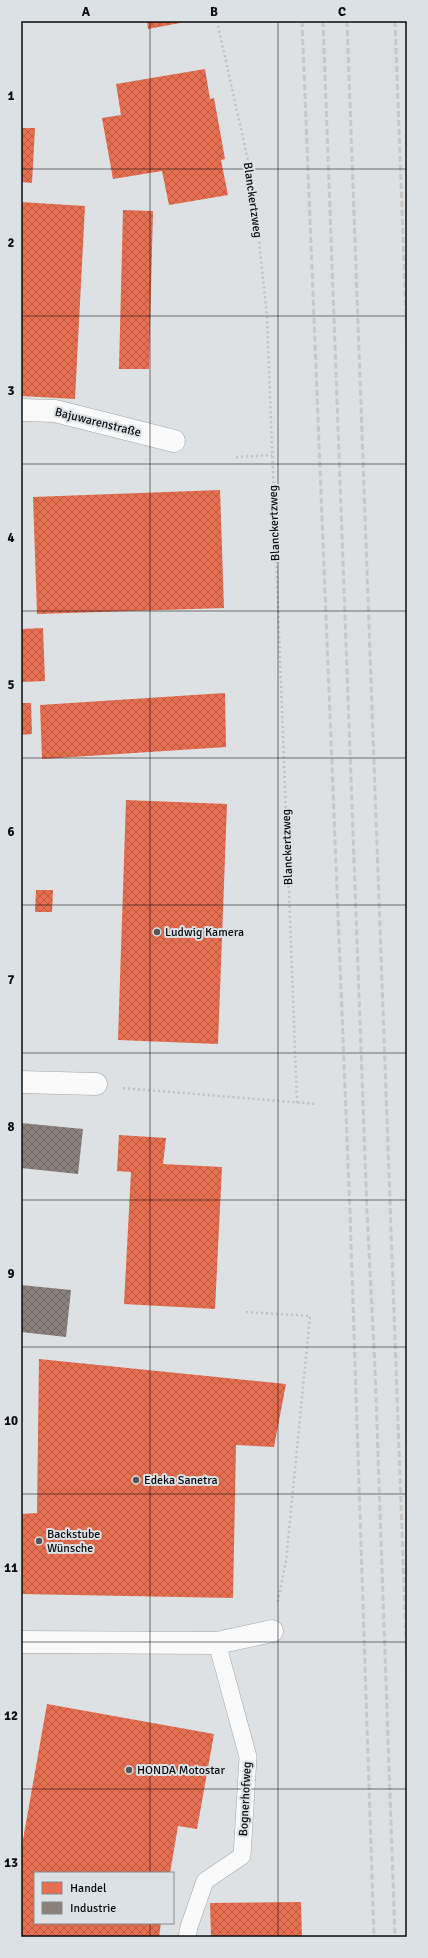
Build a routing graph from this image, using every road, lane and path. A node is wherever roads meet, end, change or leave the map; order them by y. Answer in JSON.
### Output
{"nodes":[{"id":1,"x":217,"y":21,"type":"edge"},
{"id":2,"x":21,"y":410,"type":"edge"},
{"id":3,"x":174,"y":441,"type":"dead end"},
{"id":4,"x":272,"y":455,"type":"junction"},
{"id":5,"x":236,"y":457,"type":"dead end"},
{"id":6,"x":21,"y":1082,"type":"edge"},
{"id":7,"x":96,"y":1084,"type":"dead end"},
{"id":8,"x":137,"y":1090,"type":"dead end"},
{"id":9,"x":297,"y":1103,"type":"junction"},
{"id":10,"x":316,"y":1104,"type":"dead end"},
{"id":11,"x":246,"y":1312,"type":"dead end"},
{"id":12,"x":272,"y":1631,"type":"joint"},
{"id":13,"x":21,"y":1642,"type":"edge"},
{"id":14,"x":217,"y":1643,"type":"junction"},
{"id":15,"x":187,"y":1937,"type":"edge"}],
"edges":[{"from":1,"to":4,"type":"path","name":"Blanckertzweg"},
{"from":2,"to":3,"type":"street","name":"Bajuwarenstraße"},
{"from":4,"to":5,"type":"path"},
{"from":4,"to":9,"type":"path","name":"Blanckertzweg"},
{"from":6,"to":7,"type":"street"},
{"from":8,"to":9,"type":"path"},
{"from":9,"to":10,"type":"path"},
{"from":11,"to":12,"type":"path"},
{"from":12,"to":14,"type":"street"},
{"from":13,"to":14,"type":"street"},
{"from":14,"to":15,"type":"lane","name":"Bognerhofweg"}]}
